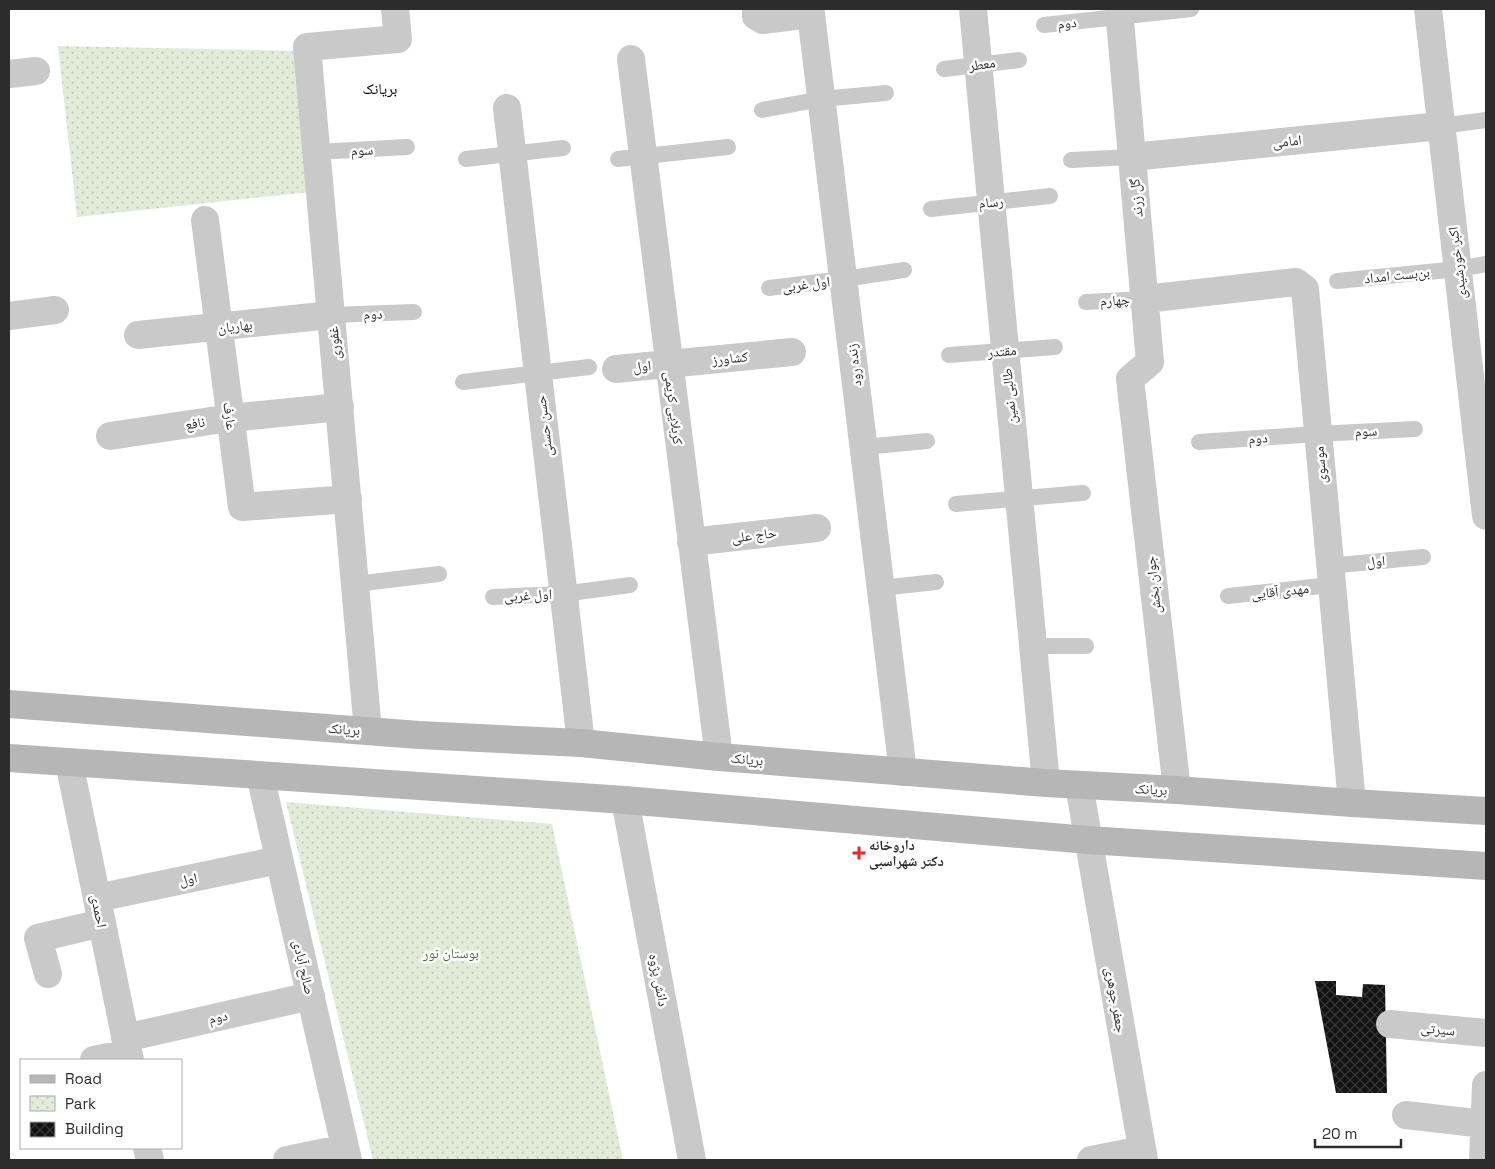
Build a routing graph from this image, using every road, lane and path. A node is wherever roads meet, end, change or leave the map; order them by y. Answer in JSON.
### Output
{"nodes":[{"id":1,"x":395,"y":9,"type":"edge"},
{"id":2,"x":973,"y":9,"type":"edge"},
{"id":3,"x":1191,"y":9,"type":"edge"},
{"id":4,"x":1428,"y":9,"type":"edge"},
{"id":5,"x":756,"y":12,"type":"edge"},
{"id":6,"x":1120,"y":13,"type":"edge"},
{"id":7,"x":1044,"y":25,"type":"dead end"},
{"id":8,"x":630,"y":59,"type":"dead end"},
{"id":9,"x":1019,"y":60,"type":"dead end"},
{"id":10,"x":978,"y":65,"type":"junction"},
{"id":11,"x":944,"y":69,"type":"dead end"},
{"id":12,"x":36,"y":70,"type":"dead end"},
{"id":13,"x":9,"y":74,"type":"edge"},
{"id":14,"x":886,"y":93,"type":"dead end"},
{"id":15,"x":822,"y":99,"type":"junction"},
{"id":16,"x":507,"y":108,"type":"dead end"},
{"id":17,"x":762,"y":110,"type":"dead end"},
{"id":18,"x":1486,"y":120,"type":"edge"},
{"id":19,"x":1441,"y":126,"type":"junction"},
{"id":20,"x":728,"y":146,"type":"dead end"},
{"id":21,"x":407,"y":147,"type":"dead end"},
{"id":22,"x":563,"y":148,"type":"dead end"},
{"id":23,"x":316,"y":152,"type":"junction"},
{"id":24,"x":512,"y":153,"type":"junction"},
{"id":25,"x":630,"y":157,"type":"junction"},
{"id":26,"x":1132,"y":157,"type":"junction"},
{"id":27,"x":466,"y":158,"type":"dead end"},
{"id":28,"x":1071,"y":160,"type":"dead end"},
{"id":29,"x":1050,"y":196,"type":"dead end"},
{"id":30,"x":991,"y":202,"type":"junction"},
{"id":31,"x":931,"y":209,"type":"dead end"},
{"id":32,"x":205,"y":220,"type":"dead end"},
{"id":33,"x":1486,"y":264,"type":"edge"},
{"id":34,"x":1458,"y":269,"type":"junction"},
{"id":35,"x":904,"y":270,"type":"dead end"},
{"id":36,"x":844,"y":280,"type":"junction"},
{"id":37,"x":1337,"y":281,"type":"dead end"},
{"id":38,"x":769,"y":288,"type":"dead end"},
{"id":39,"x":1145,"y":299,"type":"junction"},
{"id":40,"x":1086,"y":302,"type":"dead end"},
{"id":41,"x":55,"y":310,"type":"dead end"},
{"id":42,"x":414,"y":312,"type":"dead end"},
{"id":43,"x":331,"y":315,"type":"junction"},
{"id":44,"x":9,"y":316,"type":"edge"},
{"id":45,"x":219,"y":327,"type":"junction"},
{"id":46,"x":138,"y":335,"type":"dead end"},
{"id":47,"x":1055,"y":347,"type":"dead end"},
{"id":48,"x":1005,"y":351,"type":"junction"},
{"id":49,"x":792,"y":352,"type":"dead end"},
{"id":50,"x":949,"y":356,"type":"dead end"},
{"id":51,"x":669,"y":364,"type":"junction"},
{"id":52,"x":589,"y":367,"type":"dead end"},
{"id":53,"x":616,"y":369,"type":"dead end"},
{"id":54,"x":538,"y":373,"type":"junction"},
{"id":55,"x":1130,"y":379,"type":"joint"},
{"id":56,"x":463,"y":382,"type":"dead end"},
{"id":57,"x":1479,"y":396,"type":"edge"},
{"id":58,"x":340,"y":407,"type":"junction"},
{"id":59,"x":230,"y":418,"type":"junction"},
{"id":60,"x":1415,"y":429,"type":"dead end"},
{"id":61,"x":1317,"y":434,"type":"junction"},
{"id":62,"x":110,"y":436,"type":"dead end"},
{"id":63,"x":927,"y":441,"type":"dead end"},
{"id":64,"x":1199,"y":442,"type":"dead end"},
{"id":65,"x":864,"y":447,"type":"junction"},
{"id":66,"x":1083,"y":493,"type":"dead end"},
{"id":67,"x":1019,"y":498,"type":"junction"},
{"id":68,"x":348,"y":499,"type":"junction"},
{"id":69,"x":956,"y":504,"type":"dead end"},
{"id":70,"x":1486,"y":516,"type":"edge"},
{"id":71,"x":817,"y":528,"type":"dead end"},
{"id":72,"x":691,"y":542,"type":"junction"},
{"id":73,"x":1423,"y":557,"type":"dead end"},
{"id":74,"x":439,"y":574,"type":"dead end"},
{"id":75,"x":1330,"y":576,"type":"junction"},
{"id":76,"x":936,"y":582,"type":"dead end"},
{"id":77,"x":355,"y":584,"type":"junction"},
{"id":78,"x":630,"y":585,"type":"dead end"},
{"id":79,"x":881,"y":588,"type":"junction"},
{"id":80,"x":563,"y":594,"type":"junction"},
{"id":81,"x":1228,"y":596,"type":"dead end"},
{"id":82,"x":493,"y":597,"type":"dead end"},
{"id":83,"x":1033,"y":646,"type":"junction"},
{"id":84,"x":1086,"y":646,"type":"dead end"},
{"id":85,"x":9,"y":704,"type":"edge"},
{"id":86,"x":368,"y":731,"type":"junction"},
{"id":87,"x":581,"y":743,"type":"junction"},
{"id":88,"x":719,"y":757,"type":"junction"},
{"id":89,"x":9,"y":758,"type":"edge"},
{"id":90,"x":69,"y":762,"type":"junction"},
{"id":91,"x":903,"y":772,"type":"junction"},
{"id":92,"x":260,"y":775,"type":"junction"},
{"id":93,"x":1046,"y":783,"type":"junction"},
{"id":94,"x":1079,"y":785,"type":"junction"},
{"id":95,"x":1177,"y":790,"type":"junction"},
{"id":96,"x":625,"y":800,"type":"junction"},
{"id":97,"x":1352,"y":803,"type":"junction"},
{"id":98,"x":1486,"y":811,"type":"edge"},
{"id":99,"x":1088,"y":840,"type":"junction"},
{"id":100,"x":280,"y":860,"type":"junction"},
{"id":101,"x":1486,"y":866,"type":"edge"},
{"id":102,"x":99,"y":910,"type":"junction"},
{"id":103,"x":48,"y":974,"type":"dead end"},
{"id":104,"x":311,"y":996,"type":"junction"},
{"id":105,"x":1390,"y":1024,"type":"dead end"},
{"id":106,"x":1486,"y":1033,"type":"edge"},
{"id":107,"x":128,"y":1051,"type":"edge"},
{"id":108,"x":98,"y":1059,"type":"edge"},
{"id":109,"x":1486,"y":1090,"type":"edge"},
{"id":110,"x":1406,"y":1115,"type":"dead end"},
{"id":111,"x":1484,"y":1124,"type":"junction"},
{"id":112,"x":346,"y":1154,"type":"edge"},
{"id":113,"x":1143,"y":1155,"type":"edge"},
{"id":114,"x":286,"y":1160,"type":"edge"},
{"id":115,"x":692,"y":1160,"type":"edge"},
{"id":116,"x":1091,"y":1160,"type":"edge"},
{"id":117,"x":1483,"y":1160,"type":"edge"}],
"edges":[{"from":1,"to":23,"type":"street","name":"غفوری"},
{"from":2,"to":10,"type":"street","name":"طالبی نمین"},
{"from":3,"to":6,"type":"lane","name":"دوم"},
{"from":4,"to":19,"type":"street","name":"اکبر خورشیدی"},
{"from":5,"to":15,"type":"street","name":"زنده رود"},
{"from":6,"to":7,"type":"lane","name":"دوم"},
{"from":6,"to":26,"type":"street","name":"گل زرند"},
{"from":8,"to":25,"type":"street","name":"کربلایی کریمی"},
{"from":9,"to":10,"type":"lane","name":"معطر"},
{"from":10,"to":11,"type":"lane","name":"معطر"},
{"from":10,"to":30,"type":"street","name":"طالبی نمین"},
{"from":12,"to":13,"type":"street"},
{"from":14,"to":15,"type":"lane"},
{"from":15,"to":17,"type":"lane"},
{"from":15,"to":36,"type":"street","name":"زنده رود"},
{"from":16,"to":24,"type":"street","name":"حسن حسنی"},
{"from":18,"to":19,"type":"lane"},
{"from":19,"to":26,"type":"street","name":"امامی"},
{"from":19,"to":34,"type":"street","name":"اکبر خورشیدی"},
{"from":20,"to":25,"type":"lane"},
{"from":21,"to":23,"type":"lane","name":"سوم"},
{"from":22,"to":24,"type":"lane"},
{"from":23,"to":43,"type":"street","name":"غفوری"},
{"from":24,"to":27,"type":"lane"},
{"from":24,"to":54,"type":"street","name":"حسن حسنی"},
{"from":25,"to":51,"type":"street","name":"کربلایی کریمی"},
{"from":26,"to":28,"type":"lane"},
{"from":26,"to":39,"type":"street","name":"گل زرند"},
{"from":29,"to":30,"type":"lane","name":"رسام"},
{"from":30,"to":31,"type":"lane","name":"رسام"},
{"from":30,"to":48,"type":"street","name":"طالبی نمین"},
{"from":32,"to":45,"type":"street","name":"عارف"},
{"from":33,"to":34,"type":"lane"},
{"from":34,"to":37,"type":"lane","name":"بن‌بست امداد"},
{"from":34,"to":57,"type":"street","name":"اکبر خورشیدی"},
{"from":35,"to":36,"type":"lane","name":"اول غربی"},
{"from":36,"to":38,"type":"lane","name":"اول غربی"},
{"from":36,"to":65,"type":"street","name":"زنده رود"},
{"from":39,"to":40,"type":"lane","name":"چهارم"},
{"from":39,"to":55,"type":"street","name":"گل زرند"},
{"from":39,"to":61,"type":"street","name":"موسوی"},
{"from":41,"to":44,"type":"street"},
{"from":42,"to":43,"type":"lane","name":"دوم"},
{"from":43,"to":45,"type":"street","name":"بهاریان"},
{"from":43,"to":58,"type":"street","name":"غفوری"},
{"from":45,"to":46,"type":"street","name":"بهاریان"},
{"from":45,"to":59,"type":"street","name":"عارف"},
{"from":47,"to":48,"type":"lane","name":"مقتدر"},
{"from":48,"to":50,"type":"lane","name":"مقتدر"},
{"from":48,"to":67,"type":"street","name":"طالبی نمین"},
{"from":49,"to":51,"type":"street","name":"کشاورز"},
{"from":51,"to":53,"type":"street","name":"اول"},
{"from":51,"to":72,"type":"street","name":"کربلایی کریمی"},
{"from":52,"to":54,"type":"lane"},
{"from":54,"to":56,"type":"lane"},
{"from":54,"to":80,"type":"street","name":"حسن حسنی"},
{"from":55,"to":95,"type":"street","name":"جوان بخش"},
{"from":57,"to":70,"type":"street","name":"اکبر خورشیدی"},
{"from":58,"to":59,"type":"street","name":"نافع"},
{"from":58,"to":68,"type":"street","name":"غفوری"},
{"from":59,"to":62,"type":"street","name":"نافع"},
{"from":59,"to":68,"type":"street","name":"عارف"},
{"from":60,"to":61,"type":"lane","name":"سوم"},
{"from":61,"to":64,"type":"lane","name":"دوم"},
{"from":61,"to":75,"type":"street","name":"موسوی"},
{"from":63,"to":65,"type":"lane"},
{"from":65,"to":79,"type":"street","name":"زنده رود"},
{"from":66,"to":67,"type":"lane"},
{"from":67,"to":69,"type":"lane"},
{"from":67,"to":83,"type":"street","name":"طالبی نمین"},
{"from":68,"to":77,"type":"street","name":"غفوری"},
{"from":71,"to":72,"type":"street","name":"حاج علی"},
{"from":72,"to":88,"type":"street","name":"کربلایی کریمی"},
{"from":73,"to":75,"type":"lane","name":"اول"},
{"from":74,"to":77,"type":"lane"},
{"from":75,"to":81,"type":"lane","name":"مهدی آقایی"},
{"from":75,"to":97,"type":"street","name":"موسوی"},
{"from":76,"to":79,"type":"lane"},
{"from":77,"to":86,"type":"street","name":"غفوری"},
{"from":78,"to":80,"type":"lane","name":"اول غربی"},
{"from":79,"to":91,"type":"street","name":"زنده رود"},
{"from":80,"to":82,"type":"lane","name":"اول غربی"},
{"from":80,"to":87,"type":"street","name":"حسن حسنی"},
{"from":83,"to":84,"type":"lane"},
{"from":83,"to":93,"type":"street","name":"طالبی نمین"},
{"from":85,"to":86,"type":"main road","name":"بریانک"},
{"from":86,"to":87,"type":"main road","name":"بریانک"},
{"from":87,"to":88,"type":"main road","name":"بریانک"},
{"from":88,"to":91,"type":"main road","name":"بریانک"},
{"from":89,"to":90,"type":"main road"},
{"from":90,"to":92,"type":"main road"},
{"from":90,"to":102,"type":"street","name":"احمدی"},
{"from":91,"to":93,"type":"main road","name":"بریانک"},
{"from":92,"to":96,"type":"main road"},
{"from":92,"to":100,"type":"street","name":"صالح آبادی"},
{"from":93,"to":94,"type":"main road","name":"بریانک"},
{"from":94,"to":95,"type":"main road","name":"بریانک"},
{"from":94,"to":99,"type":"street","name":"جعفر جوهری"},
{"from":95,"to":97,"type":"main road","name":"بریانک"},
{"from":96,"to":99,"type":"main road"},
{"from":96,"to":115,"type":"street","name":"دانش پژوه"},
{"from":97,"to":98,"type":"main road","name":"بریانک"},
{"from":99,"to":101,"type":"main road"},
{"from":99,"to":113,"type":"street","name":"جعفر جوهری"},
{"from":100,"to":102,"type":"street","name":"اول"},
{"from":100,"to":104,"type":"street","name":"صالح آبادی"},
{"from":102,"to":103,"type":"street","name":"اول"},
{"from":102,"to":107,"type":"street","name":"احمدی"},
{"from":104,"to":107,"type":"street","name":"دوم"},
{"from":104,"to":112,"type":"street","name":"صالح آبادی"},
{"from":105,"to":106,"type":"street","name":"سیرتی"},
{"from":107,"to":108,"type":"street","name":"دوم"},
{"from":109,"to":111,"type":"street"},
{"from":110,"to":111,"type":"street"},
{"from":111,"to":117,"type":"street"},
{"from":112,"to":114,"type":"street"},
{"from":113,"to":116,"type":"street"}]}
